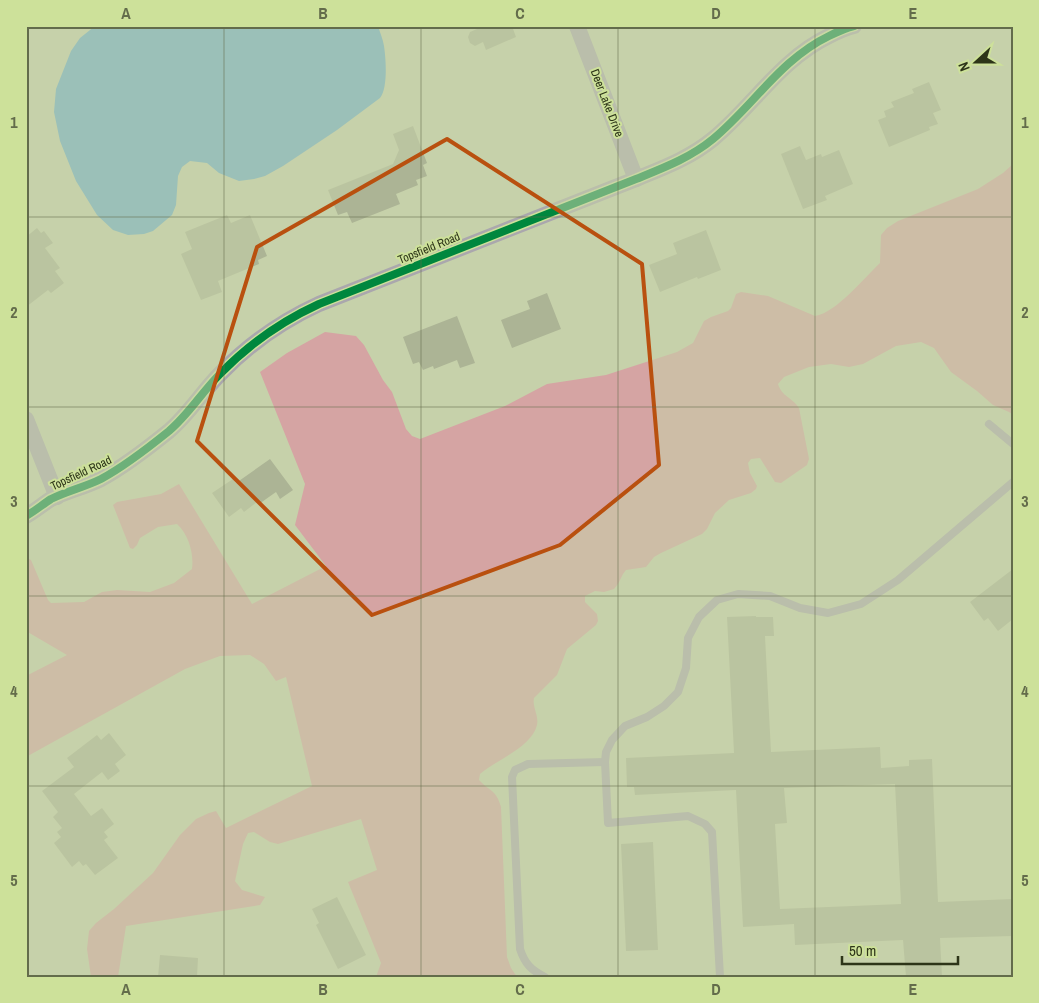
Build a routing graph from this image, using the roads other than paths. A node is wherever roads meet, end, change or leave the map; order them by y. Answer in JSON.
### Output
{"nodes":[{"id":1,"x":577,"y":26,"type":"edge"},
{"id":2,"x":854,"y":26,"type":"edge"},
{"id":3,"x":636,"y":180,"type":"junction"},
{"id":4,"x":26,"y":419,"type":"edge"},
{"id":5,"x":989,"y":424,"type":"dead end"},
{"id":6,"x":1013,"y":444,"type":"edge"},
{"id":7,"x":1013,"y":482,"type":"edge"},
{"id":8,"x":57,"y":497,"type":"junction"},
{"id":9,"x":26,"y":516,"type":"edge"},
{"id":10,"x":605,"y":762,"type":"junction"},
{"id":11,"x":545,"y":977,"type":"edge"},
{"id":12,"x":720,"y":977,"type":"edge"}],
"edges":[{"from":1,"to":3,"type":"street","name":"Deer Lake Drive"},
{"from":2,"to":3,"type":"street","name":"Topsfield Road"},
{"from":3,"to":8,"type":"street","name":"Topsfield Road"},
{"from":4,"to":8,"type":"street"},
{"from":5,"to":6,"type":"lane"},
{"from":7,"to":10,"type":"lane"},
{"from":8,"to":9,"type":"street","name":"Topsfield Road"},
{"from":10,"to":11,"type":"lane"},
{"from":10,"to":12,"type":"lane"}]}
